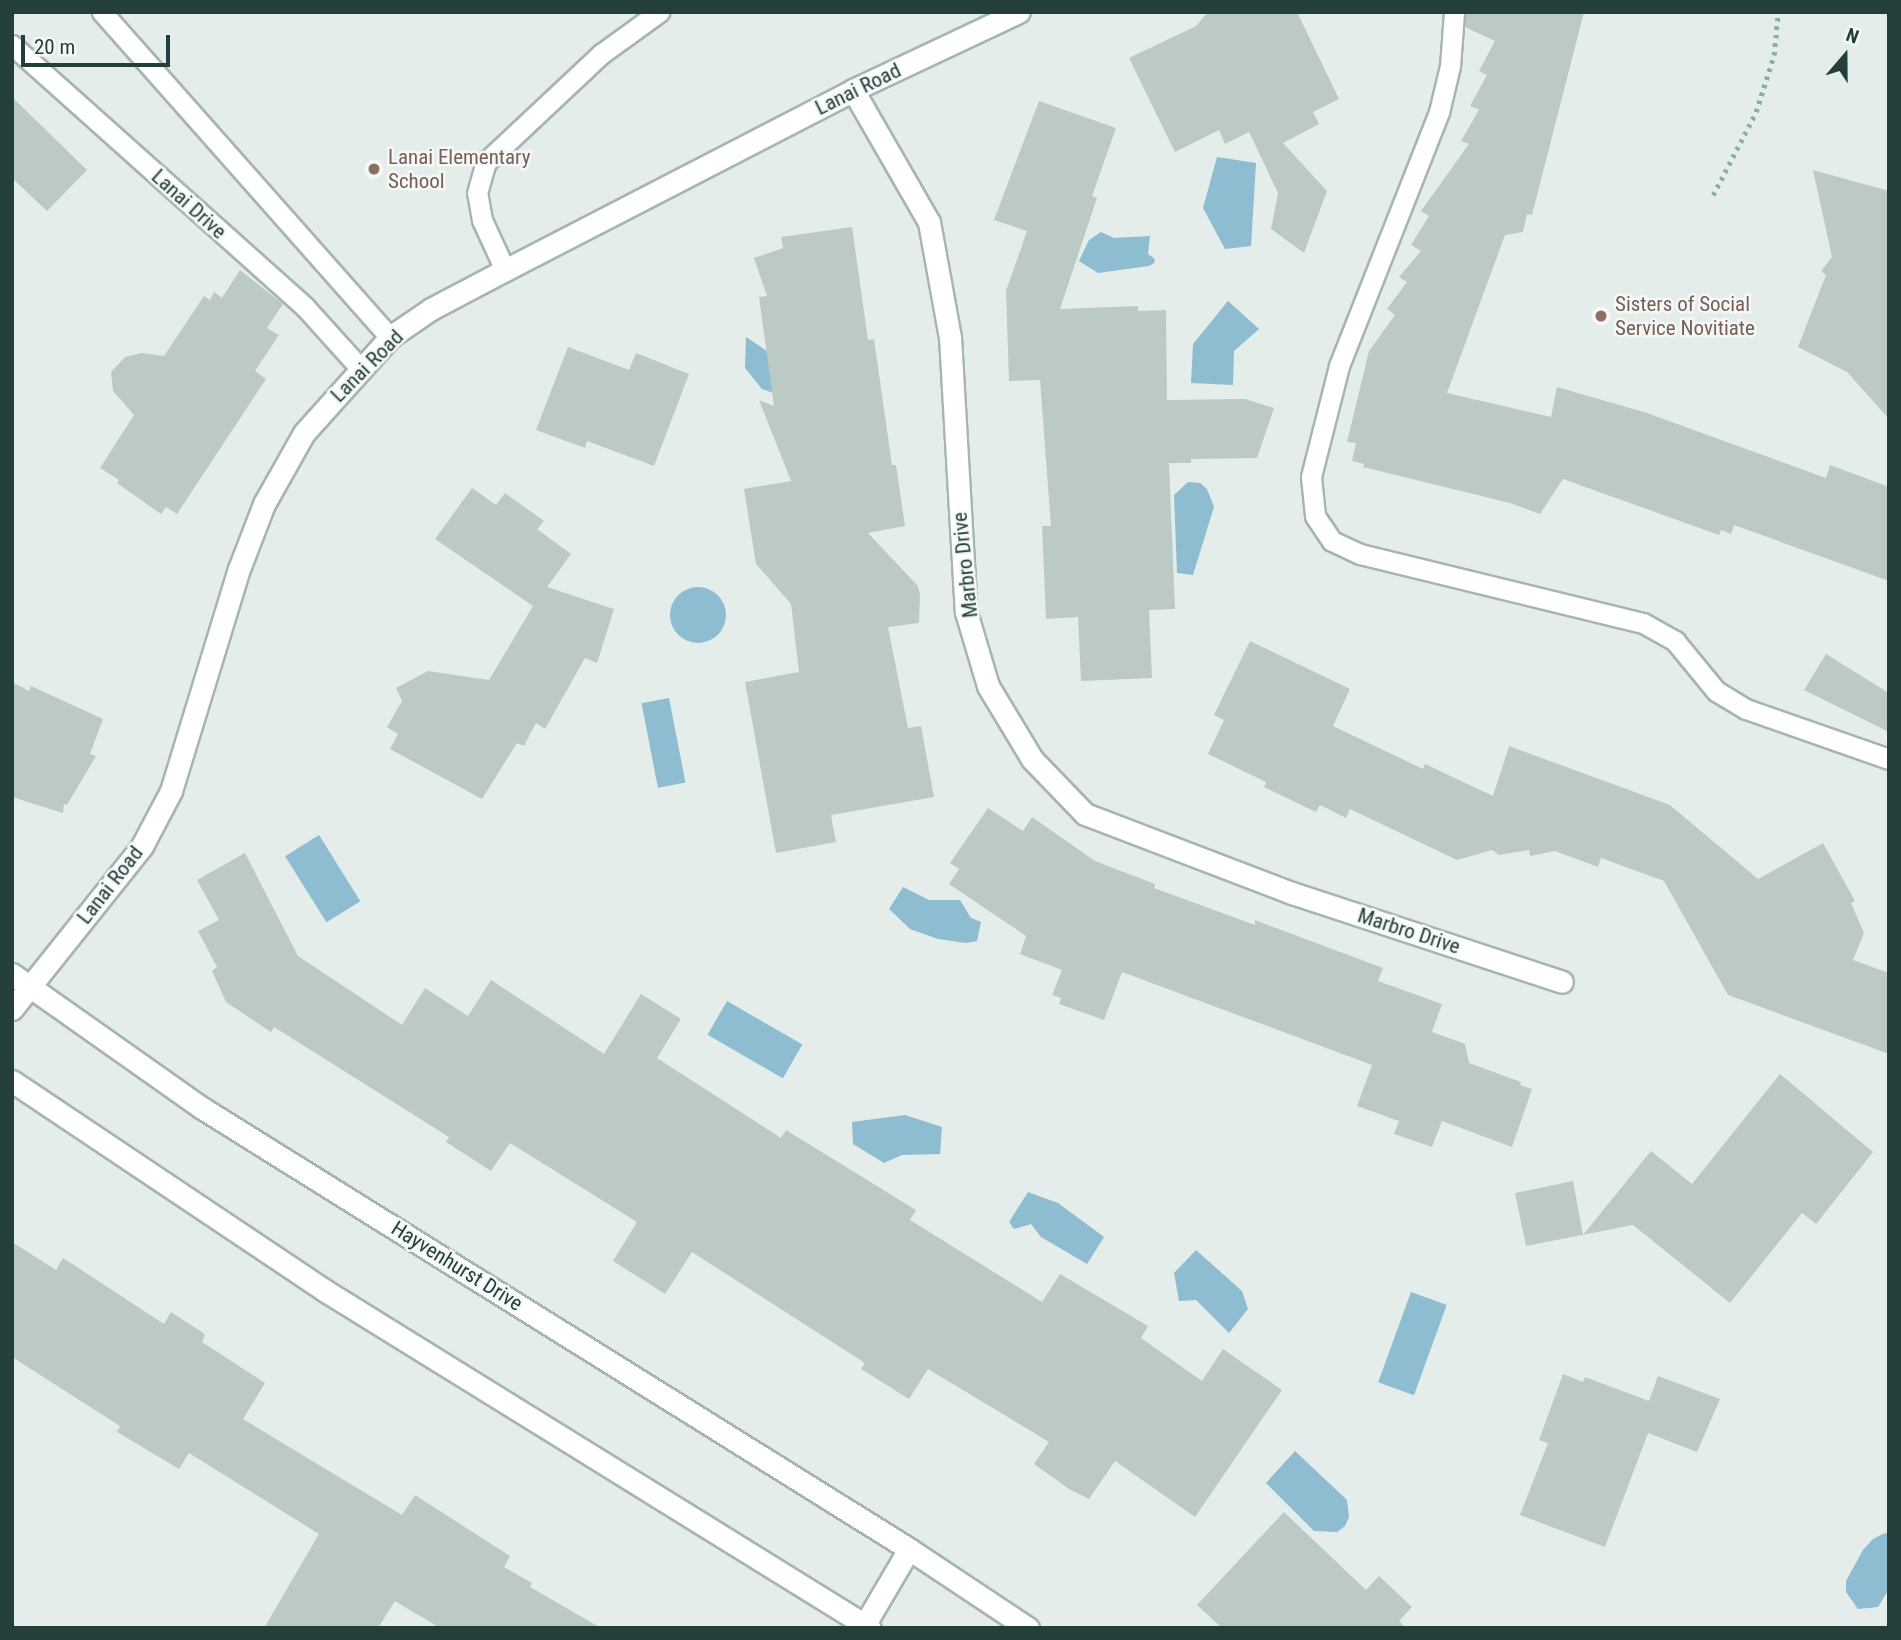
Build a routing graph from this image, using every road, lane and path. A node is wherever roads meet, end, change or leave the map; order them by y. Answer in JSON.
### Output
{"nodes":[{"id":1,"x":102,"y":12,"type":"edge"},
{"id":2,"x":659,"y":12,"type":"edge"},
{"id":3,"x":1019,"y":12,"type":"edge"},
{"id":4,"x":1454,"y":12,"type":"edge"},
{"id":5,"x":1778,"y":12,"type":"edge"},
{"id":6,"x":12,"y":45,"type":"edge"},
{"id":7,"x":853,"y":90,"type":"junction"},
{"id":8,"x":1713,"y":195,"type":"dead end"},
{"id":9,"x":505,"y":270,"type":"junction"},
{"id":10,"x":390,"y":337,"type":"junction"},
{"id":11,"x":360,"y":368,"type":"junction"},
{"id":12,"x":1889,"y":759,"type":"edge"},
{"id":13,"x":12,"y":974,"type":"edge"},
{"id":14,"x":1562,"y":982,"type":"dead end"},
{"id":15,"x":29,"y":989,"type":"junction"},
{"id":16,"x":12,"y":1009,"type":"edge"},
{"id":17,"x":12,"y":1081,"type":"edge"},
{"id":18,"x":909,"y":1549,"type":"junction"},
{"id":19,"x":867,"y":1626,"type":"edge"},
{"id":20,"x":1028,"y":1628,"type":"edge"}],
"edges":[{"from":1,"to":10,"type":"lane"},
{"from":2,"to":9,"type":"lane"},
{"from":3,"to":7,"type":"street","name":"Lanai Road"},
{"from":4,"to":12,"type":"lane"},
{"from":5,"to":8,"type":"path"},
{"from":6,"to":11,"type":"lane","name":"Lanai Drive"},
{"from":7,"to":9,"type":"street","name":"Lanai Road"},
{"from":7,"to":14,"type":"street","name":"Marbro Drive"},
{"from":9,"to":10,"type":"street","name":"Lanai Road"},
{"from":10,"to":11,"type":"street","name":"Lanai Road"},
{"from":11,"to":15,"type":"street","name":"Lanai Road"},
{"from":13,"to":15,"type":"street","name":"Hayvenhurst Drive"},
{"from":15,"to":16,"type":"street","name":"Lanai Road"},
{"from":15,"to":18,"type":"street","name":"Hayvenhurst Drive"},
{"from":17,"to":19,"type":"street"},
{"from":18,"to":19,"type":"street"},
{"from":18,"to":20,"type":"street","name":"Hayvenhurst Drive"}]}
